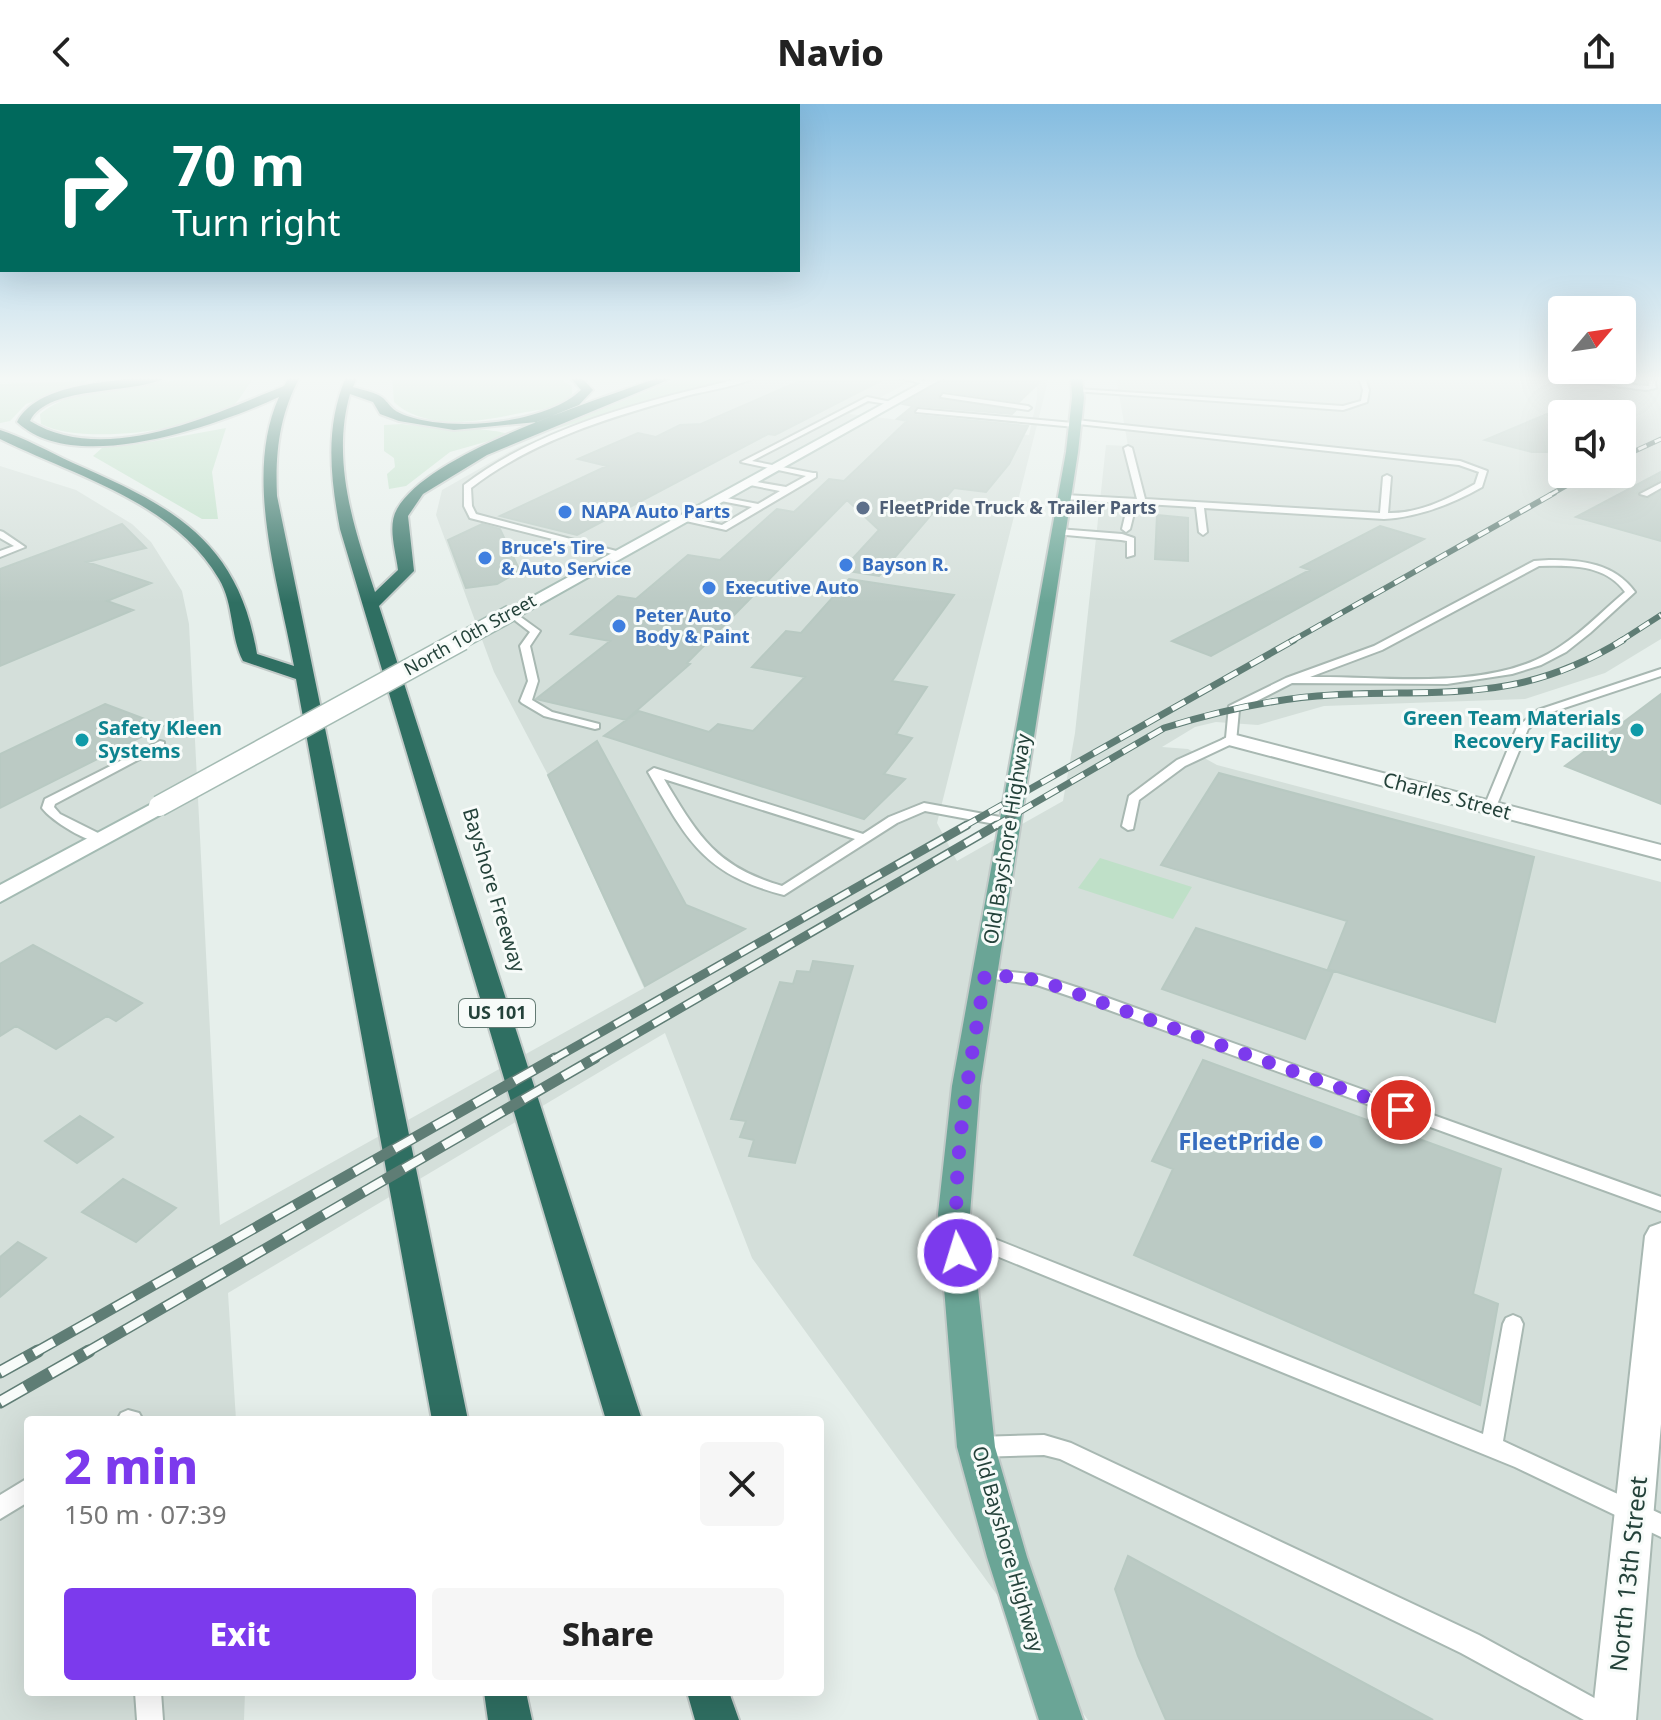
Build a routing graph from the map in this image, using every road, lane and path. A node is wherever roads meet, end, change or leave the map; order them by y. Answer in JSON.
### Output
{"nodes":[{"id":1,"x":38,"y":452,"type":"edge"},
{"id":2,"x":270,"y":452,"type":"edge"},
{"id":3,"x":338,"y":452,"type":"edge"},
{"id":4,"x":485,"y":452,"type":"edge"},
{"id":5,"x":516,"y":452,"type":"edge"},
{"id":6,"x":764,"y":452,"type":"edge"},
{"id":7,"x":801,"y":452,"type":"edge"},
{"id":8,"x":1071,"y":452,"type":"edge"},
{"id":9,"x":1129,"y":452,"type":"edge"},
{"id":10,"x":1361,"y":452,"type":"edge"},
{"id":11,"x":772,"y":468,"type":"junction"},
{"id":12,"x":1387,"y":477,"type":"dead end"},
{"id":13,"x":748,"y":482,"type":"junction"},
{"id":14,"x":1661,"y":485,"type":"edge"},
{"id":15,"x":788,"y":490,"type":"junction"},
{"id":16,"x":1644,"y":494,"type":"dead end"},
{"id":17,"x":1065,"y":497,"type":"junction"},
{"id":18,"x":719,"y":498,"type":"junction"},
{"id":19,"x":1142,"y":502,"type":"junction"},
{"id":20,"x":758,"y":506,"type":"junction"},
{"id":21,"x":1200,"y":506,"type":"junction"},
{"id":22,"x":1384,"y":516,"type":"junction"},
{"id":23,"x":681,"y":519,"type":"junction"},
{"id":24,"x":1126,"y":529,"type":"dead end"},
{"id":25,"x":1058,"y":532,"type":"junction"},
{"id":26,"x":1203,"y":532,"type":"dead end"},
{"id":27,"x":0,"y":534,"type":"edge"},
{"id":28,"x":0,"y":554,"type":"edge"},
{"id":29,"x":617,"y":554,"type":"junction"},
{"id":30,"x":1130,"y":555,"type":"dead end"},
{"id":31,"x":370,"y":606,"type":"junction"},
{"id":32,"x":511,"y":613,"type":"junction"},
{"id":33,"x":1661,"y":672,"type":"edge"},
{"id":34,"x":306,"y":676,"type":"junction"},
{"id":35,"x":1290,"y":680,"type":"junction"},
{"id":36,"x":595,"y":726,"type":"dead end"},
{"id":37,"x":1232,"y":740,"type":"junction"},
{"id":38,"x":160,"y":744,"type":"dead end"},
{"id":39,"x":1490,"y":807,"type":"junction"},
{"id":40,"x":1011,"y":823,"type":"junction"},
{"id":41,"x":1128,"y":826,"type":"dead end"},
{"id":42,"x":864,"y":838,"type":"junction"},
{"id":43,"x":101,"y":840,"type":"junction"},
{"id":44,"x":1661,"y":852,"type":"edge"},
{"id":45,"x":0,"y":895,"type":"edge"},
{"id":46,"x":985,"y":974,"type":"junction"},
{"id":47,"x":1661,"y":1204,"type":"edge"},
{"id":48,"x":956,"y":1232,"type":"junction"},
{"id":49,"x":1661,"y":1239,"type":"edge"},
{"id":50,"x":1513,"y":1324,"type":"dead end"},
{"id":51,"x":449,"y":1416,"type":"edge"},
{"id":52,"x":623,"y":1416,"type":"edge"},
{"id":53,"x":976,"y":1447,"type":"junction"},
{"id":54,"x":1491,"y":1447,"type":"junction"},
{"id":55,"x":24,"y":1492,"type":"edge"},
{"id":56,"x":0,"y":1508,"type":"edge"},
{"id":57,"x":1648,"y":1521,"type":"edge"},
{"id":58,"x":148,"y":1696,"type":"edge"},
{"id":59,"x":709,"y":1696,"type":"edge"},
{"id":60,"x":150,"y":1720,"type":"edge"},
{"id":61,"x":717,"y":1720,"type":"edge"},
{"id":62,"x":1061,"y":1720,"type":"edge"},
{"id":63,"x":1612,"y":1720,"type":"edge"}],
"edges":[{"from":1,"to":34,"type":"highway"},
{"from":2,"to":34,"type":"highway"},
{"from":3,"to":31,"type":"highway","name":"Bayshore Freeway","number":"US 101"},
{"from":4,"to":31,"type":"highway"},
{"from":5,"to":29,"type":"lane"},
{"from":6,"to":11,"type":"lane"},
{"from":7,"to":11,"type":"main road","name":"North 10th Street"},
{"from":8,"to":17,"type":"main road","name":"Old Bayshore Highway"},
{"from":9,"to":19,"type":"lane"},
{"from":10,"to":22,"type":"lane"},
{"from":11,"to":13,"type":"main road","name":"North 10th Street"},
{"from":11,"to":15,"type":"lane"},
{"from":12,"to":22,"type":"lane"},
{"from":13,"to":15,"type":"lane"},
{"from":13,"to":18,"type":"main road","name":"North 10th Street"},
{"from":14,"to":16,"type":"lane"},
{"from":15,"to":20,"type":"lane"},
{"from":17,"to":19,"type":"lane"},
{"from":17,"to":25,"type":"main road","name":"Old Bayshore Highway"},
{"from":18,"to":20,"type":"lane"},
{"from":18,"to":23,"type":"main road","name":"North 10th Street"},
{"from":19,"to":21,"type":"lane"},
{"from":19,"to":24,"type":"lane"},
{"from":20,"to":23,"type":"lane"},
{"from":21,"to":22,"type":"lane"},
{"from":21,"to":26,"type":"lane"},
{"from":23,"to":29,"type":"main road","name":"North 10th Street"},
{"from":25,"to":30,"type":"lane"},
{"from":25,"to":40,"type":"main road","name":"Old Bayshore Highway"},
{"from":27,"to":28,"type":"lane"},
{"from":29,"to":32,"type":"main road","name":"North 10th Street"},
{"from":31,"to":52,"type":"highway","name":"Bayshore Freeway","number":"US 101"},
{"from":32,"to":36,"type":"lane"},
{"from":32,"to":43,"type":"main road","name":"North 10th Street","bridge":true},
{"from":33,"to":39,"type":"lane"},
{"from":34,"to":51,"type":"highway"},
{"from":35,"to":35,"type":"lane"},
{"from":35,"to":37,"type":"lane"},
{"from":37,"to":39,"type":"main road","name":"Charles Street"},
{"from":37,"to":41,"type":"lane"},
{"from":38,"to":43,"type":"lane"},
{"from":39,"to":44,"type":"main road","name":"Charles Street"},
{"from":40,"to":42,"type":"lane"},
{"from":40,"to":46,"type":"main road","name":"Old Bayshore Highway"},
{"from":42,"to":42,"type":"lane"},
{"from":43,"to":45,"type":"main road","name":"North 10th Street"},
{"from":46,"to":47,"type":"lane"},
{"from":46,"to":48,"type":"main road","name":"Old Bayshore Highway"},
{"from":48,"to":53,"type":"main road","name":"Old Bayshore Highway"},
{"from":48,"to":54,"type":"lane"},
{"from":49,"to":57,"type":"main road","name":"North 13th Street"},
{"from":50,"to":54,"type":"lane"},
{"from":53,"to":62,"type":"main road","name":"Old Bayshore Highway"},
{"from":53,"to":63,"type":"lane"},
{"from":54,"to":57,"type":"lane"},
{"from":55,"to":56,"type":"lane"},
{"from":57,"to":63,"type":"main road","name":"North 13th Street"},
{"from":58,"to":60,"type":"lane"},
{"from":59,"to":61,"type":"highway"}]}
